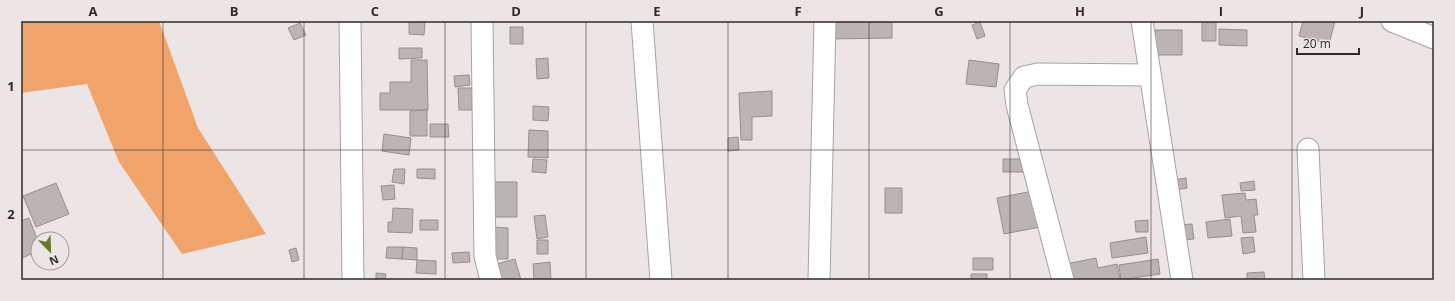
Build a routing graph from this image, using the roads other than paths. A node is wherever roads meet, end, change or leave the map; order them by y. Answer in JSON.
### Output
{"nodes":[{"id":1,"x":350,"y":21,"type":"edge"},
{"id":2,"x":482,"y":21,"type":"edge"},
{"id":3,"x":642,"y":21,"type":"edge"},
{"id":4,"x":825,"y":21,"type":"edge"},
{"id":5,"x":1142,"y":21,"type":"edge"},
{"id":6,"x":1392,"y":21,"type":"edge"},
{"id":7,"x":1434,"y":38,"type":"edge"},
{"id":8,"x":1150,"y":75,"type":"junction"},
{"id":9,"x":1308,"y":149,"type":"dead end"},
{"id":10,"x":353,"y":280,"type":"edge"},
{"id":11,"x":491,"y":280,"type":"edge"},
{"id":12,"x":661,"y":280,"type":"edge"},
{"id":13,"x":819,"y":280,"type":"edge"},
{"id":14,"x":1064,"y":280,"type":"edge"},
{"id":15,"x":1182,"y":280,"type":"edge"},
{"id":16,"x":1314,"y":280,"type":"edge"}],
"edges":[{"from":1,"to":10,"type":"street"},
{"from":2,"to":11,"type":"street"},
{"from":3,"to":12,"type":"street"},
{"from":4,"to":13,"type":"street"},
{"from":5,"to":8,"type":"street"},
{"from":6,"to":7,"type":"street"},
{"from":8,"to":14,"type":"street"},
{"from":8,"to":15,"type":"street"},
{"from":9,"to":16,"type":"street"}]}
